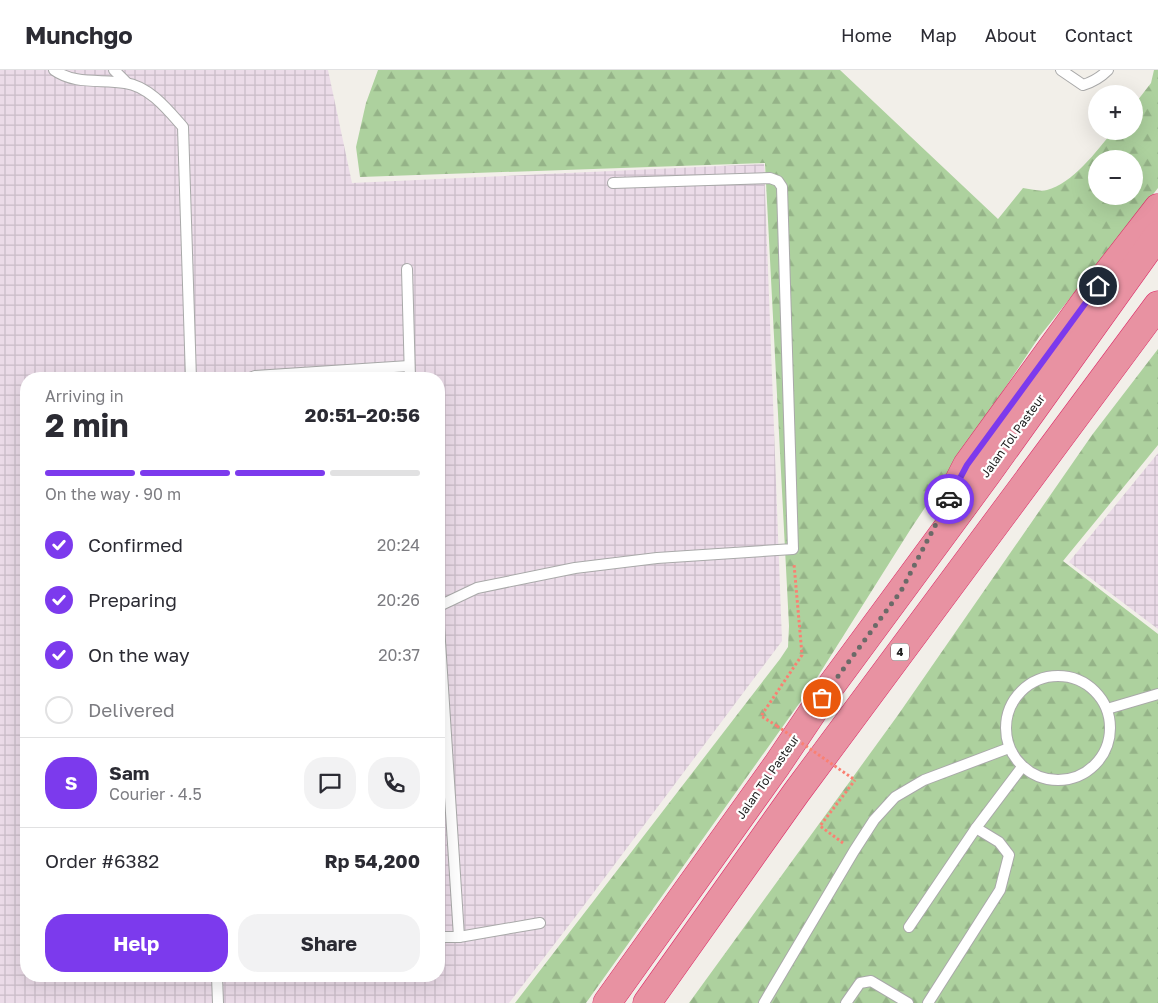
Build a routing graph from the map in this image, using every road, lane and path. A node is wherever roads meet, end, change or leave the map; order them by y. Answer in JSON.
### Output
{"nodes":[{"id":1,"x":54,"y":70,"type":"edge"},
{"id":2,"x":114,"y":70,"type":"edge"},
{"id":3,"x":1061,"y":70,"type":"edge"},
{"id":4,"x":1108,"y":70,"type":"edge"},
{"id":5,"x":127,"y":83,"type":"junction"},
{"id":6,"x":613,"y":183,"type":"dead end"},
{"id":7,"x":1158,"y":208,"type":"edge"},
{"id":8,"x":1158,"y":235,"type":"edge"},
{"id":9,"x":407,"y":269,"type":"dead end"},
{"id":10,"x":1158,"y":304,"type":"edge"},
{"id":11,"x":409,"y":366,"type":"junction"},
{"id":12,"x":191,"y":372,"type":"edge"},
{"id":13,"x":317,"y":372,"type":"edge"},
{"id":14,"x":409,"y":372,"type":"edge"},
{"id":15,"x":793,"y":549,"type":"junction"},
{"id":16,"x":901,"y":591,"type":"junction"},
{"id":17,"x":445,"y":603,"type":"edge"},
{"id":18,"x":1158,"y":694,"type":"edge"},
{"id":19,"x":1107,"y":709,"type":"junction"},
{"id":20,"x":445,"y":724,"type":"edge"},
{"id":21,"x":1009,"y":748,"type":"junction"},
{"id":22,"x":1022,"y":767,"type":"junction"},
{"id":23,"x":976,"y":828,"type":"junction"},
{"id":24,"x":854,"y":851,"type":"junction"},
{"id":25,"x":540,"y":922,"type":"dead end"},
{"id":26,"x":909,"y":928,"type":"dead end"},
{"id":27,"x":445,"y":937,"type":"edge"},
{"id":28,"x":459,"y":937,"type":"junction"},
{"id":29,"x":217,"y":982,"type":"edge"},
{"id":30,"x":218,"y":1003,"type":"edge"},
{"id":31,"x":607,"y":1003,"type":"edge"},
{"id":32,"x":646,"y":1003,"type":"edge"},
{"id":33,"x":764,"y":1003,"type":"edge"},
{"id":34,"x":846,"y":1003,"type":"edge"},
{"id":35,"x":908,"y":1003,"type":"edge"},
{"id":36,"x":928,"y":1003,"type":"edge"}],
"edges":[{"from":1,"to":5,"type":"lane"},
{"from":2,"to":5,"type":"lane"},
{"from":3,"to":4,"type":"lane"},
{"from":5,"to":12,"type":"lane"},
{"from":6,"to":15,"type":"lane"},
{"from":7,"to":16,"type":"highway"},
{"from":8,"to":16,"type":"highway","name":"Jalan Tol Pasteur"},
{"from":9,"to":11,"type":"lane"},
{"from":10,"to":32,"type":"highway","number":"4"},
{"from":11,"to":13,"type":"lane"},
{"from":11,"to":14,"type":"lane"},
{"from":15,"to":17,"type":"lane"},
{"from":15,"to":24,"type":"path","bridge":true},
{"from":16,"to":31,"type":"highway","name":"Jalan Tol Pasteur"},
{"from":18,"to":19,"type":"lane"},
{"from":19,"to":21,"type":"lane"},
{"from":19,"to":22,"type":"lane"},
{"from":20,"to":28,"type":"lane"},
{"from":21,"to":22,"type":"lane"},
{"from":21,"to":24,"type":"lane"},
{"from":22,"to":23,"type":"lane"},
{"from":23,"to":26,"type":"lane"},
{"from":23,"to":36,"type":"lane"},
{"from":24,"to":33,"type":"lane"},
{"from":25,"to":28,"type":"lane"},
{"from":27,"to":28,"type":"lane"},
{"from":29,"to":30,"type":"lane"},
{"from":34,"to":35,"type":"lane"}]}
